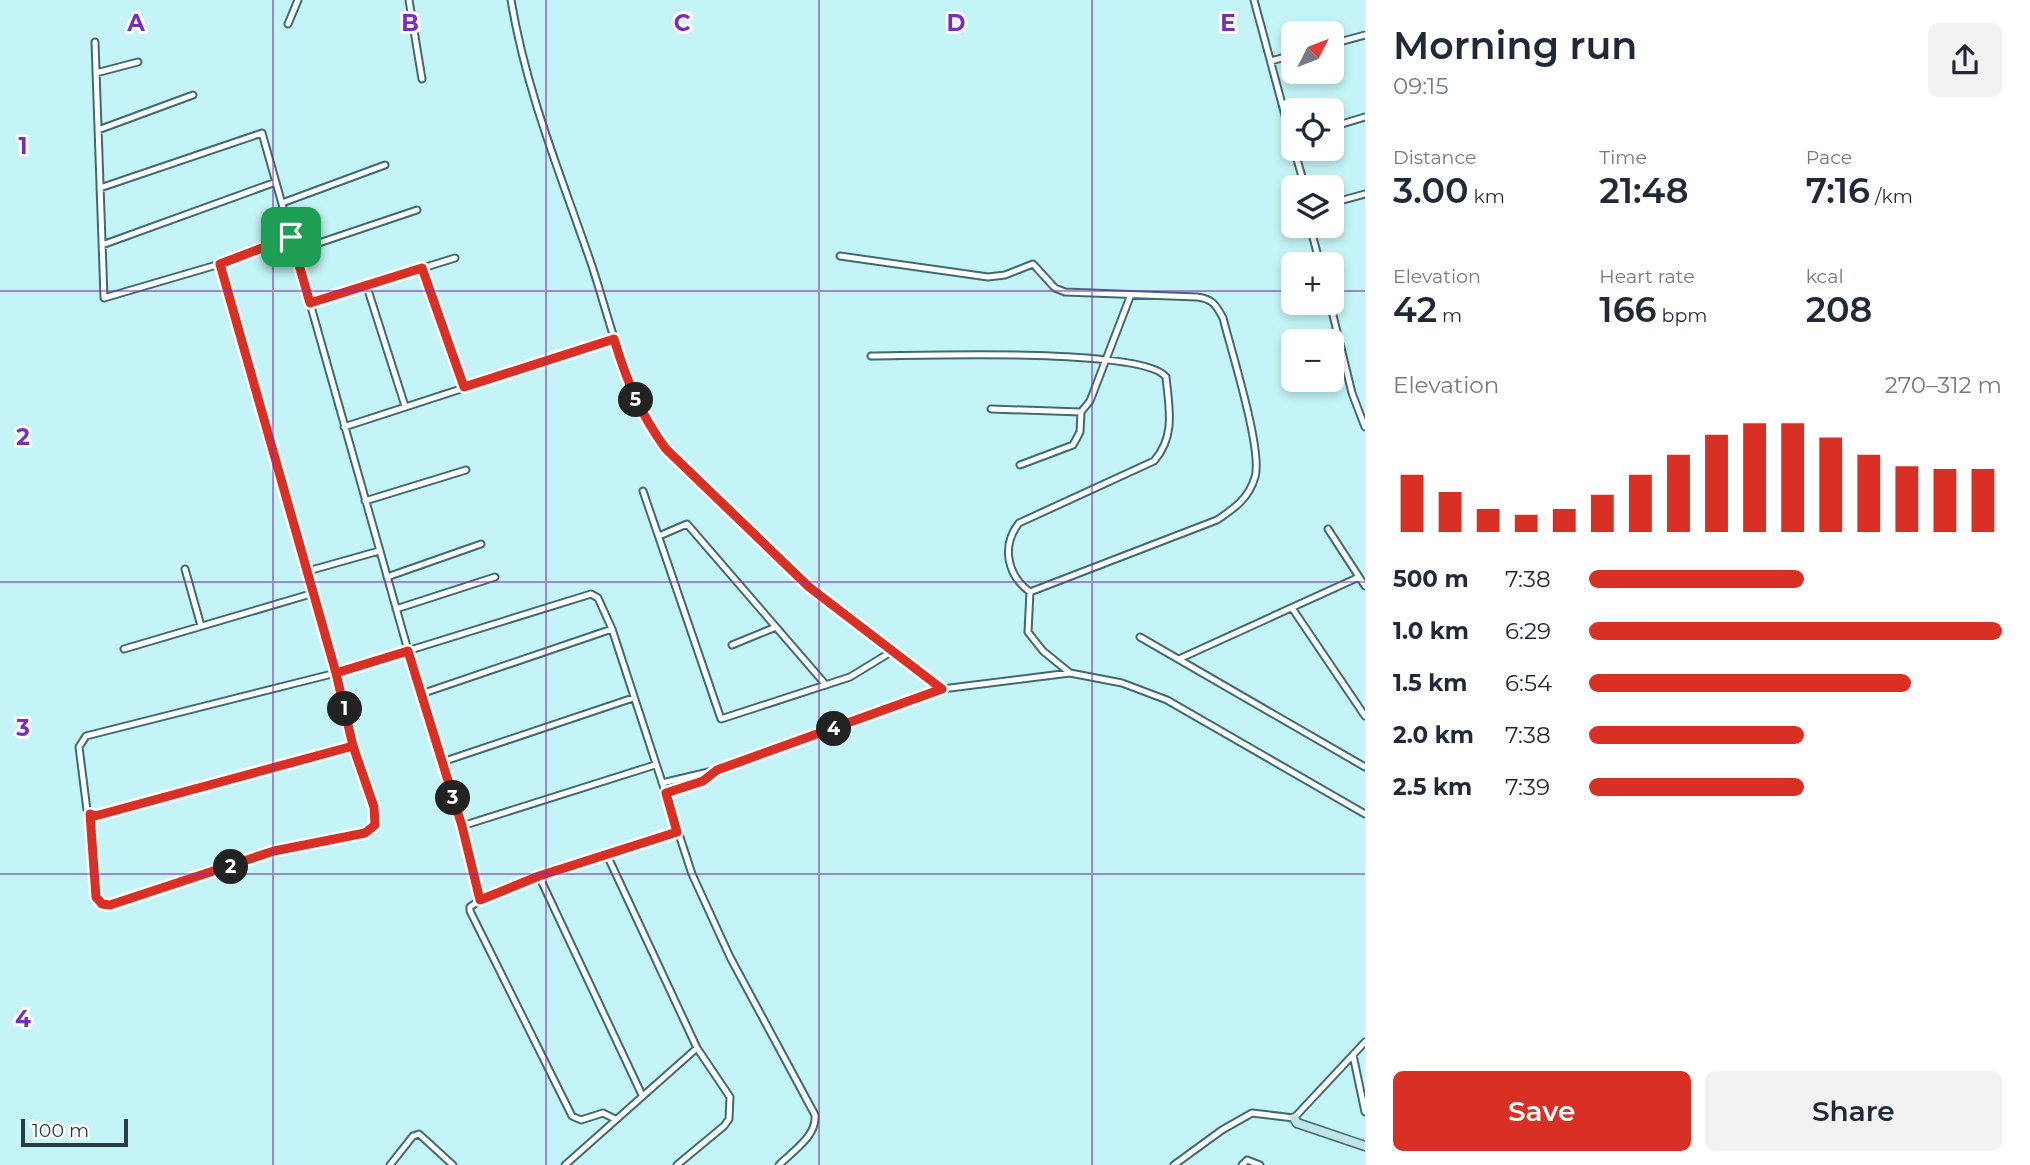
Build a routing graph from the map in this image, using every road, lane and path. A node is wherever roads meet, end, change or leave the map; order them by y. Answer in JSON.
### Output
{"nodes":[{"id":1,"x":298,"y":0,"type":"edge"},
{"id":2,"x":410,"y":0,"type":"edge"},
{"id":3,"x":510,"y":0,"type":"edge"},
{"id":4,"x":1254,"y":0,"type":"edge"},
{"id":5,"x":288,"y":24,"type":"dead end"},
{"id":6,"x":1365,"y":35,"type":"edge"},
{"id":7,"x":1344,"y":41,"type":"edge"},
{"id":8,"x":94,"y":42,"type":"dead end"},
{"id":9,"x":1281,"y":58,"type":"edge"},
{"id":10,"x":1271,"y":61,"type":"junction"},
{"id":11,"x":138,"y":62,"type":"dead end"},
{"id":12,"x":96,"y":72,"type":"junction"},
{"id":13,"x":422,"y":79,"type":"dead end"},
{"id":14,"x":193,"y":95,"type":"dead end"},
{"id":15,"x":1281,"y":98,"type":"edge"},
{"id":16,"x":1365,"y":117,"type":"edge"},
{"id":17,"x":1344,"y":123,"type":"edge"},
{"id":18,"x":98,"y":130,"type":"junction"},
{"id":19,"x":385,"y":165,"type":"dead end"},
{"id":20,"x":276,"y":182,"type":"junction"},
{"id":21,"x":100,"y":188,"type":"junction"},
{"id":22,"x":1365,"y":194,"type":"edge"},
{"id":23,"x":1344,"y":200,"type":"edge"},
{"id":24,"x":282,"y":204,"type":"junction"},
{"id":25,"x":417,"y":210,"type":"dead end"},
{"id":26,"x":291,"y":237,"type":"junction"},
{"id":27,"x":102,"y":245,"type":"junction"},
{"id":28,"x":295,"y":251,"type":"junction"},
{"id":29,"x":840,"y":256,"type":"dead end"},
{"id":30,"x":455,"y":258,"type":"dead end"},
{"id":31,"x":220,"y":264,"type":"junction"},
{"id":32,"x":422,"y":268,"type":"junction"},
{"id":33,"x":367,"y":287,"type":"junction"},
{"id":34,"x":1130,"y":297,"type":"junction"},
{"id":35,"x":310,"y":303,"type":"junction"},
{"id":36,"x":1333,"y":315,"type":"edge"},
{"id":37,"x":614,"y":339,"type":"junction"},
{"id":38,"x":871,"y":356,"type":"dead end"},
{"id":39,"x":1103,"y":360,"type":"junction"},
{"id":40,"x":464,"y":387,"type":"junction"},
{"id":41,"x":405,"y":406,"type":"junction"},
{"id":42,"x":991,"y":409,"type":"dead end"},
{"id":43,"x":1081,"y":412,"type":"junction"},
{"id":44,"x":344,"y":427,"type":"junction"},
{"id":45,"x":1365,"y":427,"type":"edge"},
{"id":46,"x":1020,"y":465,"type":"dead end"},
{"id":47,"x":466,"y":470,"type":"dead end"},
{"id":48,"x":643,"y":491,"type":"dead end"},
{"id":49,"x":365,"y":501,"type":"junction"},
{"id":50,"x":1328,"y":529,"type":"dead end"},
{"id":51,"x":659,"y":536,"type":"junction"},
{"id":52,"x":481,"y":544,"type":"dead end"},
{"id":53,"x":379,"y":551,"type":"junction"},
{"id":54,"x":185,"y":569,"type":"dead end"},
{"id":55,"x":307,"y":571,"type":"junction"},
{"id":56,"x":387,"y":577,"type":"junction"},
{"id":57,"x":495,"y":577,"type":"dead end"},
{"id":58,"x":1359,"y":577,"type":"junction"},
{"id":59,"x":1365,"y":586,"type":"edge"},
{"id":60,"x":1030,"y":592,"type":"junction"},
{"id":61,"x":314,"y":593,"type":"junction"},
{"id":62,"x":1292,"y":608,"type":"junction"},
{"id":63,"x":396,"y":609,"type":"junction"},
{"id":64,"x":201,"y":626,"type":"junction"},
{"id":65,"x":776,"y":627,"type":"junction"},
{"id":66,"x":612,"y":629,"type":"junction"},
{"id":67,"x":1140,"y":636,"type":"dead end"},
{"id":68,"x":732,"y":645,"type":"dead end"},
{"id":69,"x":124,"y":649,"type":"dead end"},
{"id":70,"x":408,"y":651,"type":"junction"},
{"id":71,"x":891,"y":652,"type":"junction"},
{"id":72,"x":1179,"y":660,"type":"junction"},
{"id":73,"x":336,"y":673,"type":"junction"},
{"id":74,"x":1070,"y":673,"type":"junction"},
{"id":75,"x":826,"y":685,"type":"junction"},
{"id":76,"x":942,"y":689,"type":"junction"},
{"id":77,"x":421,"y":694,"type":"junction"},
{"id":78,"x":633,"y":698,"type":"junction"},
{"id":79,"x":1365,"y":716,"type":"edge"},
{"id":80,"x":353,"y":746,"type":"junction"},
{"id":81,"x":442,"y":762,"type":"junction"},
{"id":82,"x":655,"y":765,"type":"junction"},
{"id":83,"x":1365,"y":768,"type":"edge"},
{"id":84,"x":717,"y":770,"type":"junction"},
{"id":85,"x":662,"y":783,"type":"junction"},
{"id":86,"x":666,"y":793,"type":"junction"},
{"id":87,"x":90,"y":814,"type":"junction"},
{"id":88,"x":1365,"y":814,"type":"edge"},
{"id":89,"x":462,"y":826,"type":"junction"},
{"id":90,"x":677,"y":832,"type":"junction"},
{"id":91,"x":607,"y":855,"type":"junction"},
{"id":92,"x":539,"y":876,"type":"junction"},
{"id":93,"x":480,"y":900,"type":"junction"},
{"id":94,"x":1365,"y":1042,"type":"edge"},
{"id":95,"x":697,"y":1048,"type":"junction"},
{"id":96,"x":1353,"y":1055,"type":"junction"},
{"id":97,"x":642,"y":1095,"type":"junction"},
{"id":98,"x":1365,"y":1112,"type":"edge"},
{"id":99,"x":1294,"y":1118,"type":"junction"},
{"id":100,"x":615,"y":1119,"type":"junction"},
{"id":101,"x":1365,"y":1146,"type":"edge"},
{"id":102,"x":1245,"y":1164,"type":"edge"},
{"id":103,"x":390,"y":1165,"type":"edge"},
{"id":104,"x":453,"y":1165,"type":"edge"},
{"id":105,"x":565,"y":1165,"type":"edge"},
{"id":106,"x":677,"y":1165,"type":"edge"},
{"id":107,"x":779,"y":1165,"type":"edge"},
{"id":108,"x":1174,"y":1165,"type":"edge"},
{"id":109,"x":1260,"y":1165,"type":"edge"}],
"edges":[{"from":1,"to":5,"type":"street"},
{"from":2,"to":13,"type":"street"},
{"from":3,"to":37,"type":"street"},
{"from":4,"to":10,"type":"street"},
{"from":6,"to":7,"type":"street"},
{"from":8,"to":12,"type":"street"},
{"from":9,"to":10,"type":"street"},
{"from":10,"to":15,"type":"street"},
{"from":11,"to":12,"type":"street"},
{"from":12,"to":18,"type":"street"},
{"from":14,"to":18,"type":"street"},
{"from":16,"to":17,"type":"street"},
{"from":18,"to":21,"type":"street"},
{"from":19,"to":24,"type":"street"},
{"from":20,"to":21,"type":"street"},
{"from":20,"to":24,"type":"street"},
{"from":20,"to":27,"type":"street"},
{"from":21,"to":27,"type":"street"},
{"from":22,"to":23,"type":"street"},
{"from":24,"to":26,"type":"street"},
{"from":25,"to":28,"type":"street"},
{"from":26,"to":28,"type":"street"},
{"from":26,"to":31,"type":"street"},
{"from":27,"to":31,"type":"street"},
{"from":28,"to":35,"type":"street"},
{"from":29,"to":34,"type":"street"},
{"from":30,"to":32,"type":"street"},
{"from":31,"to":55,"type":"street"},
{"from":32,"to":33,"type":"street"},
{"from":32,"to":40,"type":"street"},
{"from":33,"to":35,"type":"street"},
{"from":33,"to":41,"type":"street"},
{"from":34,"to":39,"type":"street"},
{"from":34,"to":60,"type":"street"},
{"from":35,"to":44,"type":"street"},
{"from":36,"to":45,"type":"street"},
{"from":37,"to":40,"type":"street"},
{"from":37,"to":71,"type":"street"},
{"from":38,"to":39,"type":"street"},
{"from":39,"to":43,"type":"street"},
{"from":39,"to":60,"type":"street"},
{"from":40,"to":41,"type":"street"},
{"from":41,"to":44,"type":"street"},
{"from":42,"to":43,"type":"street"},
{"from":43,"to":46,"type":"street"},
{"from":44,"to":49,"type":"street"},
{"from":47,"to":49,"type":"street"},
{"from":48,"to":51,"type":"street"},
{"from":49,"to":53,"type":"street"},
{"from":50,"to":58,"type":"street"},
{"from":51,"to":65,"type":"street"},
{"from":51,"to":75,"type":"street"},
{"from":52,"to":56,"type":"street"},
{"from":53,"to":55,"type":"street"},
{"from":53,"to":56,"type":"street"},
{"from":54,"to":64,"type":"street"},
{"from":55,"to":61,"type":"street"},
{"from":56,"to":63,"type":"street"},
{"from":57,"to":63,"type":"street"},
{"from":58,"to":59,"type":"street"},
{"from":58,"to":62,"type":"street"},
{"from":60,"to":74,"type":"street"},
{"from":61,"to":64,"type":"street"},
{"from":61,"to":73,"type":"street"},
{"from":62,"to":72,"type":"street"},
{"from":62,"to":79,"type":"street"},
{"from":63,"to":70,"type":"street"},
{"from":64,"to":69,"type":"street"},
{"from":65,"to":68,"type":"street"},
{"from":65,"to":75,"type":"street"},
{"from":66,"to":70,"type":"street"},
{"from":66,"to":77,"type":"street"},
{"from":66,"to":78,"type":"street"},
{"from":67,"to":72,"type":"street"},
{"from":70,"to":73,"type":"street"},
{"from":70,"to":77,"type":"street"},
{"from":71,"to":75,"type":"street"},
{"from":71,"to":76,"type":"street"},
{"from":72,"to":83,"type":"street"},
{"from":73,"to":80,"type":"street"},
{"from":73,"to":87,"type":"street"},
{"from":74,"to":76,"type":"street"},
{"from":74,"to":88,"type":"street"},
{"from":76,"to":84,"type":"street"},
{"from":77,"to":81,"type":"street"},
{"from":78,"to":81,"type":"street"},
{"from":78,"to":82,"type":"street"},
{"from":80,"to":87,"type":"street"},
{"from":80,"to":87,"type":"street"},
{"from":81,"to":89,"type":"street"},
{"from":82,"to":85,"type":"street"},
{"from":82,"to":89,"type":"street"},
{"from":84,"to":85,"type":"street"},
{"from":84,"to":86,"type":"street"},
{"from":85,"to":86,"type":"street"},
{"from":86,"to":90,"type":"street"},
{"from":89,"to":93,"type":"street"},
{"from":90,"to":91,"type":"street"},
{"from":90,"to":107,"type":"street"},
{"from":91,"to":92,"type":"street"},
{"from":91,"to":95,"type":"street"},
{"from":92,"to":93,"type":"street"},
{"from":92,"to":97,"type":"street"},
{"from":93,"to":100,"type":"street"},
{"from":94,"to":96,"type":"street"},
{"from":95,"to":97,"type":"street"},
{"from":95,"to":106,"type":"street"},
{"from":96,"to":98,"type":"street"},
{"from":96,"to":99,"type":"street"},
{"from":97,"to":100,"type":"street"},
{"from":99,"to":101,"type":"street"},
{"from":99,"to":108,"type":"street"},
{"from":100,"to":105,"type":"street"},
{"from":102,"to":109,"type":"street"},
{"from":103,"to":104,"type":"street"}]}
